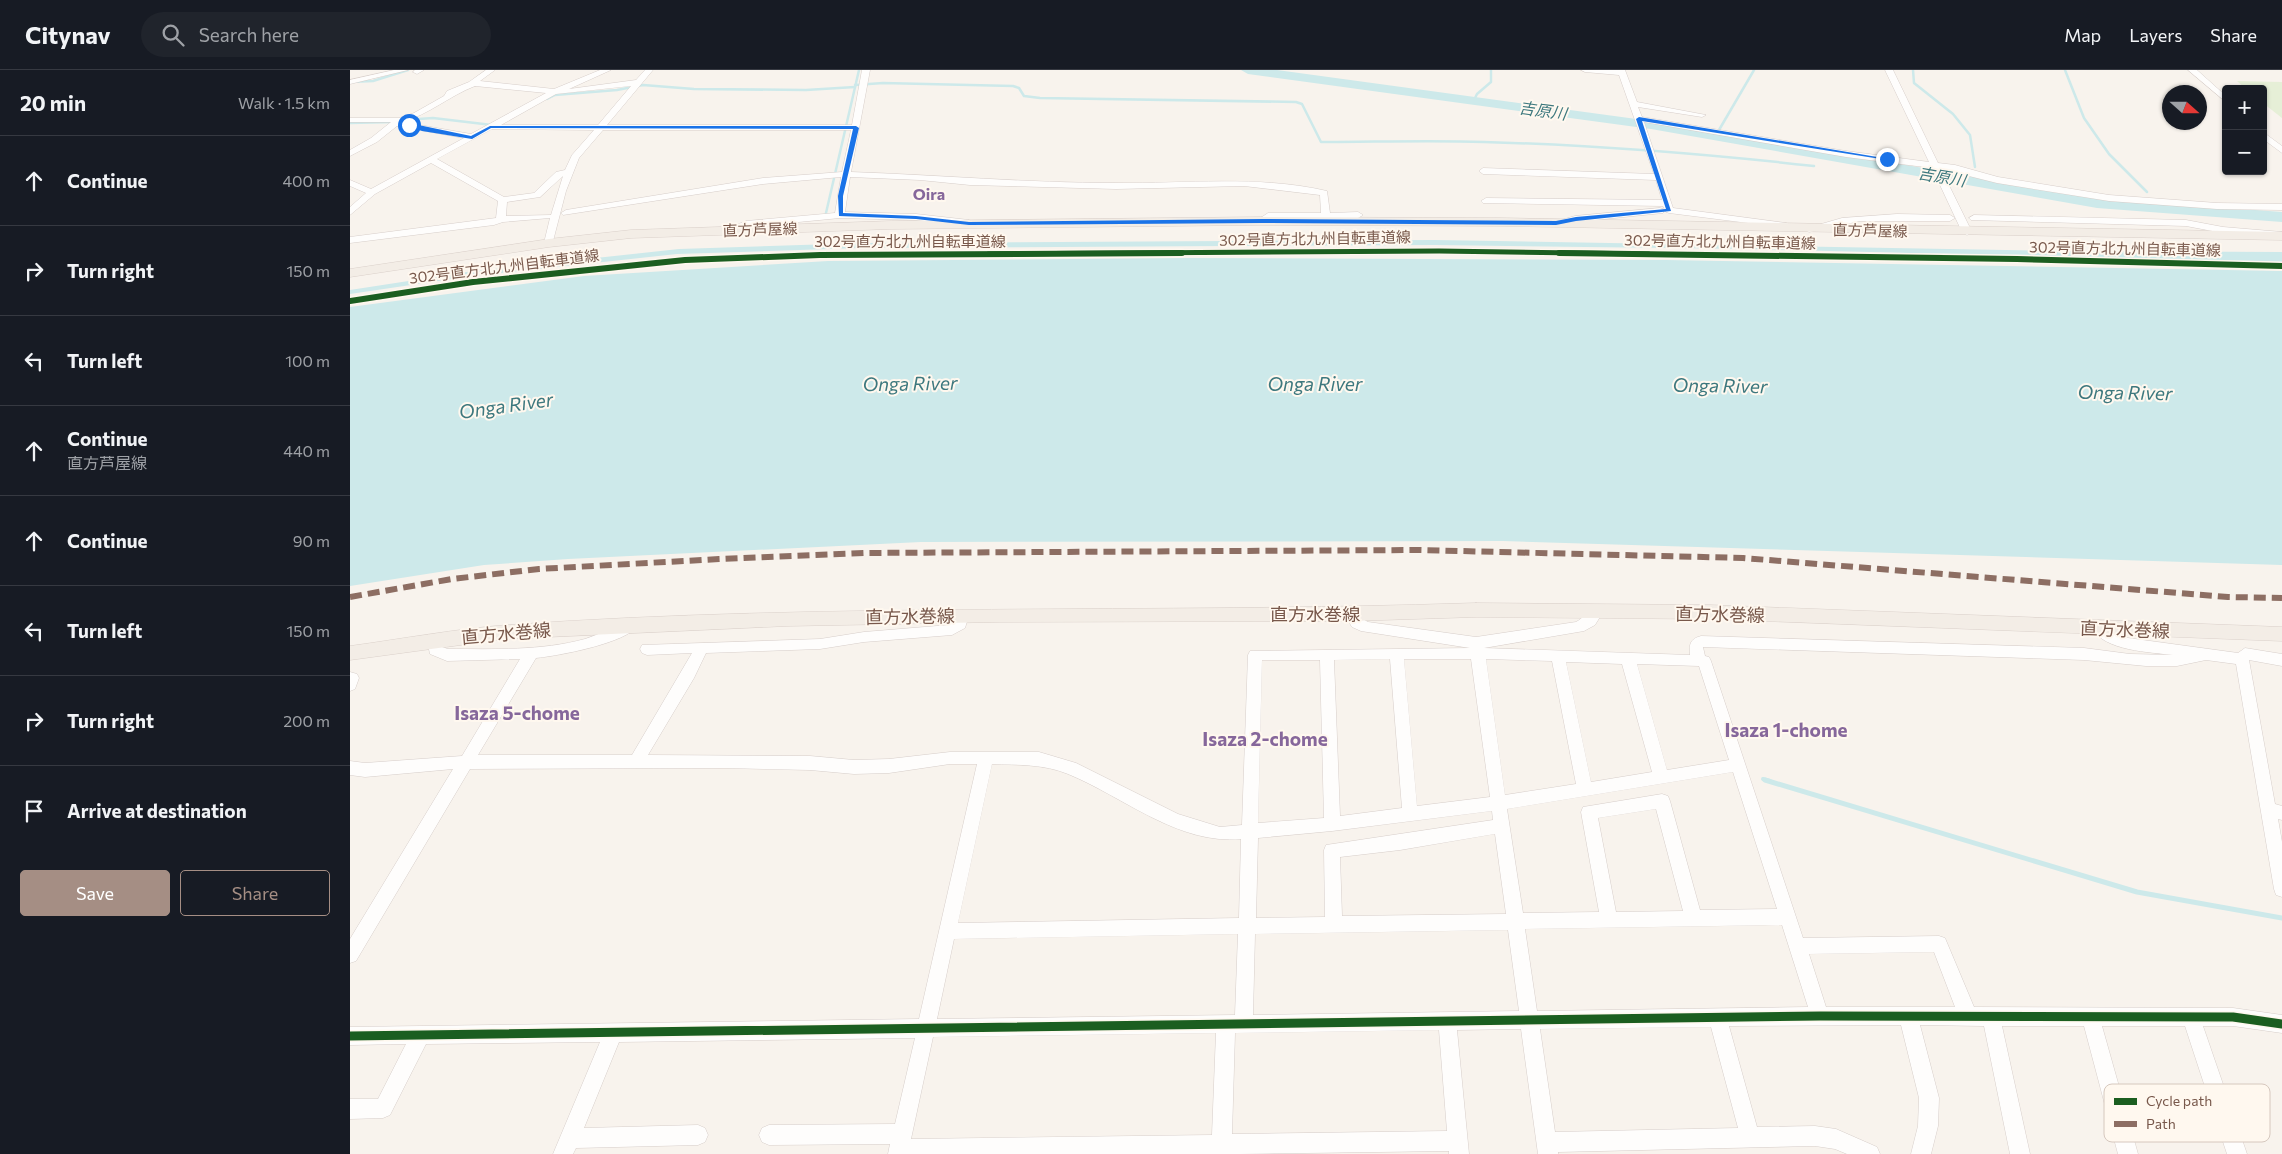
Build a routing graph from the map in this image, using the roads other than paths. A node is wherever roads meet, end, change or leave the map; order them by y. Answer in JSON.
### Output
{"nodes":[{"id":1,"x":404,"y":70,"type":"edge"},
{"id":2,"x":491,"y":70,"type":"edge"},
{"id":3,"x":607,"y":70,"type":"edge"},
{"id":4,"x":650,"y":70,"type":"edge"},
{"id":5,"x":866,"y":70,"type":"edge"},
{"id":6,"x":1585,"y":70,"type":"edge"},
{"id":7,"x":1889,"y":70,"type":"edge"},
{"id":8,"x":2192,"y":70,"type":"edge"},
{"id":9,"x":1621,"y":72,"type":"edge"},
{"id":10,"x":350,"y":82,"type":"edge"},
{"id":11,"x":473,"y":83,"type":"junction"},
{"id":12,"x":637,"y":85,"type":"junction"},
{"id":13,"x":554,"y":92,"type":"junction"},
{"id":14,"x":2222,"y":96,"type":"edge"},
{"id":15,"x":1633,"y":104,"type":"junction"},
{"id":16,"x":1639,"y":119,"type":"junction"},
{"id":17,"x":350,"y":120,"type":"edge"},
{"id":18,"x":396,"y":122,"type":"junction"},
{"id":19,"x":490,"y":127,"type":"junction"},
{"id":20,"x":599,"y":127,"type":"junction"},
{"id":21,"x":856,"y":128,"type":"junction"},
{"id":22,"x":1697,"y":128,"type":"junction"},
{"id":23,"x":2267,"y":137,"type":"edge"},
{"id":24,"x":472,"y":138,"type":"junction"},
{"id":25,"x":2282,"y":150,"type":"edge"},
{"id":26,"x":350,"y":153,"type":"edge"},
{"id":27,"x":432,"y":160,"type":"junction"},
{"id":28,"x":1937,"y":167,"type":"junction"},
{"id":29,"x":1483,"y":171,"type":"dead end"},
{"id":30,"x":568,"y":172,"type":"junction"},
{"id":31,"x":845,"y":174,"type":"junction"},
{"id":32,"x":1659,"y":177,"type":"junction"},
{"id":33,"x":350,"y":183,"type":"edge"},
{"id":34,"x":372,"y":192,"type":"junction"},
{"id":35,"x":503,"y":200,"type":"junction"},
{"id":36,"x":1486,"y":201,"type":"dead end"},
{"id":37,"x":1668,"y":207,"type":"junction"},
{"id":38,"x":2282,"y":207,"type":"edge"},
{"id":39,"x":350,"y":212,"type":"edge"},
{"id":40,"x":566,"y":213,"type":"dead end"},
{"id":41,"x":1326,"y":214,"type":"junction"},
{"id":42,"x":840,"y":215,"type":"junction"},
{"id":43,"x":1358,"y":215,"type":"dead end"},
{"id":44,"x":547,"y":216,"type":"dead end"},
{"id":45,"x":1950,"y":218,"type":"dead end"},
{"id":46,"x":1974,"y":218,"type":"dead end"},
{"id":47,"x":501,"y":219,"type":"junction"},
{"id":48,"x":1262,"y":221,"type":"junction"},
{"id":49,"x":1556,"y":223,"type":"junction"},
{"id":50,"x":969,"y":224,"type":"junction"},
{"id":51,"x":1792,"y":228,"type":"junction"},
{"id":52,"x":1809,"y":228,"type":"junction"},
{"id":53,"x":729,"y":230,"type":"junction"},
{"id":54,"x":1968,"y":232,"type":"junction"},
{"id":55,"x":2282,"y":236,"type":"edge"},
{"id":56,"x":350,"y":240,"type":"edge"},
{"id":57,"x":548,"y":243,"type":"junction"},
{"id":58,"x":350,"y":273,"type":"edge"},
{"id":59,"x":1596,"y":612,"type":"junction"},
{"id":60,"x":1351,"y":614,"type":"junction"},
{"id":61,"x":962,"y":615,"type":"junction"},
{"id":62,"x":632,"y":624,"type":"junction"},
{"id":63,"x":2099,"y":628,"type":"junction"},
{"id":64,"x":2282,"y":634,"type":"edge"},
{"id":65,"x":434,"y":640,"type":"junction"},
{"id":66,"x":702,"y":647,"type":"junction"},
{"id":67,"x":1477,"y":648,"type":"junction"},
{"id":68,"x":646,"y":649,"type":"dead end"},
{"id":69,"x":350,"y":653,"type":"edge"},
{"id":70,"x":531,"y":654,"type":"junction"},
{"id":71,"x":1327,"y":654,"type":"junction"},
{"id":72,"x":1397,"y":654,"type":"junction"},
{"id":73,"x":2206,"y":654,"type":"junction"},
{"id":74,"x":1558,"y":656,"type":"junction"},
{"id":75,"x":1628,"y":658,"type":"junction"},
{"id":76,"x":2242,"y":659,"type":"junction"},
{"id":77,"x":1698,"y":660,"type":"junction"},
{"id":78,"x":2282,"y":660,"type":"edge"},
{"id":79,"x":350,"y":678,"type":"edge"},
{"id":80,"x":350,"y":685,"type":"edge"},
{"id":81,"x":986,"y":757,"type":"junction"},
{"id":82,"x":636,"y":761,"type":"junction"},
{"id":83,"x":465,"y":762,"type":"junction"},
{"id":84,"x":1738,"y":764,"type":"junction"},
{"id":85,"x":350,"y":768,"type":"edge"},
{"id":86,"x":1661,"y":777,"type":"junction"},
{"id":87,"x":1586,"y":789,"type":"junction"},
{"id":88,"x":1499,"y":803,"type":"junction"},
{"id":89,"x":2275,"y":810,"type":"edge"},
{"id":90,"x":1410,"y":814,"type":"junction"},
{"id":91,"x":1332,"y":824,"type":"junction"},
{"id":92,"x":1502,"y":826,"type":"junction"},
{"id":93,"x":1248,"y":832,"type":"junction"},
{"id":94,"x":2282,"y":889,"type":"edge"},
{"id":95,"x":1786,"y":916,"type":"junction"},
{"id":96,"x":1694,"y":919,"type":"junction"},
{"id":97,"x":1608,"y":921,"type":"junction"},
{"id":98,"x":1516,"y":922,"type":"junction"},
{"id":99,"x":1334,"y":925,"type":"junction"},
{"id":100,"x":1248,"y":926,"type":"junction"},
{"id":101,"x":948,"y":931,"type":"junction"},
{"id":102,"x":1796,"y":946,"type":"junction"},
{"id":103,"x":350,"y":954,"type":"edge"},
{"id":104,"x":1820,"y":1016,"type":"junction"},
{"id":105,"x":1908,"y":1016,"type":"junction"},
{"id":106,"x":1968,"y":1016,"type":"junction"},
{"id":107,"x":1992,"y":1017,"type":"junction"},
{"id":108,"x":2191,"y":1017,"type":"junction"},
{"id":109,"x":1718,"y":1018,"type":"junction"},
{"id":110,"x":2091,"y":1018,"type":"junction"},
{"id":111,"x":1529,"y":1020,"type":"junction"},
{"id":112,"x":1447,"y":1021,"type":"junction"},
{"id":113,"x":1235,"y":1024,"type":"junction"},
{"id":114,"x":2282,"y":1024,"type":"edge"},
{"id":115,"x":925,"y":1030,"type":"junction"},
{"id":116,"x":613,"y":1034,"type":"junction"},
{"id":117,"x":350,"y":1036,"type":"edge"},
{"id":118,"x":421,"y":1036,"type":"junction"},
{"id":119,"x":2109,"y":1084,"type":"edge"},
{"id":120,"x":2213,"y":1084,"type":"edge"},
{"id":121,"x":350,"y":1110,"type":"edge"},
{"id":122,"x":698,"y":1135,"type":"dead end"},
{"id":123,"x":769,"y":1135,"type":"dead end"},
{"id":124,"x":1750,"y":1138,"type":"junction"},
{"id":125,"x":2233,"y":1142,"type":"edge"},
{"id":126,"x":567,"y":1146,"type":"edge"},
{"id":127,"x":900,"y":1146,"type":"edge"},
{"id":128,"x":1458,"y":1147,"type":"edge"},
{"id":129,"x":1547,"y":1148,"type":"edge"},
{"id":130,"x":1221,"y":1149,"type":"edge"},
{"id":131,"x":1870,"y":1154,"type":"edge"},
{"id":132,"x":1921,"y":1154,"type":"edge"},
{"id":133,"x":2020,"y":1154,"type":"edge"},
{"id":134,"x":2237,"y":1154,"type":"edge"}],
"edges":[{"from":1,"to":10,"type":"street"},
{"from":2,"to":11,"type":"street"},
{"from":3,"to":13,"type":"street"},
{"from":4,"to":12,"type":"street"},
{"from":5,"to":21,"type":"street"},
{"from":6,"to":9,"type":"street"},
{"from":7,"to":28,"type":"street"},
{"from":8,"to":14,"type":"street"},
{"from":9,"to":15,"type":"street"},
{"from":11,"to":13,"type":"street"},
{"from":11,"to":18,"type":"street"},
{"from":12,"to":13,"type":"street"},
{"from":12,"to":20,"type":"street"},
{"from":13,"to":19,"type":"street"},
{"from":15,"to":16,"type":"street"},
{"from":15,"to":22,"type":"street"},
{"from":16,"to":22,"type":"street"},
{"from":16,"to":32,"type":"street"},
{"from":17,"to":18,"type":"street"},
{"from":18,"to":24,"type":"street"},
{"from":18,"to":26,"type":"street"},
{"from":19,"to":20,"type":"street"},
{"from":19,"to":24,"type":"street"},
{"from":20,"to":21,"type":"street"},
{"from":20,"to":30,"type":"street"},
{"from":21,"to":31,"type":"street"},
{"from":22,"to":28,"type":"street"},
{"from":23,"to":25,"type":"street"},
{"from":24,"to":27,"type":"street"},
{"from":27,"to":34,"type":"street"},
{"from":27,"to":35,"type":"street"},
{"from":28,"to":38,"type":"street"},
{"from":28,"to":54,"type":"street"},
{"from":29,"to":32,"type":"street"},
{"from":30,"to":35,"type":"street"},
{"from":30,"to":57,"type":"street"},
{"from":31,"to":40,"type":"street"},
{"from":31,"to":41,"type":"street"},
{"from":31,"to":42,"type":"street"},
{"from":32,"to":37,"type":"street"},
{"from":33,"to":34,"type":"street"},
{"from":34,"to":39,"type":"street"},
{"from":35,"to":47,"type":"street"},
{"from":36,"to":37,"type":"street"},
{"from":37,"to":49,"type":"street"},
{"from":37,"to":51,"type":"street"},
{"from":41,"to":43,"type":"street"},
{"from":41,"to":48,"type":"street"},
{"from":42,"to":50,"type":"street"},
{"from":42,"to":53,"type":"street"},
{"from":44,"to":47,"type":"street"},
{"from":45,"to":52,"type":"street"},
{"from":46,"to":55,"type":"street"},
{"from":47,"to":56,"type":"street"},
{"from":48,"to":49,"type":"main road","name":"直方芦屋線"},
{"from":48,"to":50,"type":"main road","name":"直方芦屋線"},
{"from":49,"to":51,"type":"main road","name":"直方芦屋線"},
{"from":50,"to":53,"type":"main road","name":"直方芦屋線"},
{"from":51,"to":52,"type":"main road","name":"直方芦屋線"},
{"from":52,"to":54,"type":"main road","name":"直方芦屋線"},
{"from":53,"to":57,"type":"main road","name":"直方芦屋線"},
{"from":54,"to":55,"type":"main road","name":"直方芦屋線"},
{"from":57,"to":58,"type":"main road","name":"直方芦屋線"},
{"from":59,"to":60,"type":"main road","name":"直方水巻線"},
{"from":59,"to":63,"type":"main road","name":"直方水巻線"},
{"from":59,"to":67,"type":"street"},
{"from":60,"to":61,"type":"main road","name":"直方水巻線"},
{"from":60,"to":67,"type":"street"},
{"from":61,"to":62,"type":"main road","name":"直方水巻線"},
{"from":61,"to":66,"type":"street"},
{"from":62,"to":65,"type":"main road","name":"直方水巻線"},
{"from":62,"to":70,"type":"street"},
{"from":63,"to":64,"type":"main road","name":"直方水巻線"},
{"from":63,"to":73,"type":"street"},
{"from":65,"to":69,"type":"main road","name":"直方水巻線"},
{"from":65,"to":70,"type":"street"},
{"from":66,"to":68,"type":"street"},
{"from":66,"to":82,"type":"street"},
{"from":67,"to":72,"type":"street"},
{"from":67,"to":74,"type":"street"},
{"from":67,"to":88,"type":"street"},
{"from":70,"to":83,"type":"street"},
{"from":71,"to":72,"type":"street"},
{"from":71,"to":91,"type":"street"},
{"from":71,"to":93,"type":"street"},
{"from":72,"to":90,"type":"street"},
{"from":73,"to":76,"type":"street"},
{"from":73,"to":77,"type":"street"},
{"from":74,"to":75,"type":"street"},
{"from":74,"to":87,"type":"street"},
{"from":75,"to":77,"type":"street"},
{"from":75,"to":86,"type":"street"},
{"from":76,"to":78,"type":"street"},
{"from":76,"to":89,"type":"street"},
{"from":77,"to":84,"type":"street"},
{"from":79,"to":80,"type":"street"},
{"from":81,"to":82,"type":"street"},
{"from":81,"to":93,"type":"street"},
{"from":81,"to":101,"type":"street"},
{"from":82,"to":83,"type":"street"},
{"from":83,"to":85,"type":"street"},
{"from":83,"to":103,"type":"street"},
{"from":84,"to":86,"type":"street"},
{"from":84,"to":95,"type":"street"},
{"from":86,"to":87,"type":"street"},
{"from":87,"to":88,"type":"street"},
{"from":88,"to":90,"type":"street"},
{"from":88,"to":92,"type":"street"},
{"from":89,"to":94,"type":"street"},
{"from":90,"to":91,"type":"street"},
{"from":91,"to":93,"type":"street"},
{"from":92,"to":98,"type":"street"},
{"from":92,"to":99,"type":"street"},
{"from":93,"to":100,"type":"street"},
{"from":95,"to":96,"type":"street"},
{"from":95,"to":102,"type":"street"},
{"from":96,"to":97,"type":"street"},
{"from":96,"to":97,"type":"street"},
{"from":97,"to":98,"type":"street"},
{"from":98,"to":99,"type":"street"},
{"from":98,"to":111,"type":"street"},
{"from":99,"to":100,"type":"street"},
{"from":100,"to":101,"type":"street"},
{"from":100,"to":113,"type":"street"},
{"from":101,"to":115,"type":"street"},
{"from":102,"to":104,"type":"street"},
{"from":102,"to":106,"type":"street"},
{"from":104,"to":105,"type":"street"},
{"from":104,"to":109,"type":"street"},
{"from":105,"to":106,"type":"street"},
{"from":105,"to":132,"type":"street"},
{"from":106,"to":107,"type":"street"},
{"from":107,"to":110,"type":"street"},
{"from":107,"to":133,"type":"street"},
{"from":108,"to":110,"type":"street"},
{"from":108,"to":114,"type":"street"},
{"from":108,"to":120,"type":"street"},
{"from":109,"to":111,"type":"street"},
{"from":109,"to":124,"type":"street"},
{"from":110,"to":119,"type":"street"},
{"from":111,"to":112,"type":"street"},
{"from":111,"to":129,"type":"street"},
{"from":112,"to":113,"type":"street"},
{"from":112,"to":128,"type":"street"},
{"from":113,"to":115,"type":"street"},
{"from":113,"to":130,"type":"street"},
{"from":115,"to":116,"type":"street"},
{"from":115,"to":127,"type":"street"},
{"from":116,"to":118,"type":"street"},
{"from":116,"to":126,"type":"street"},
{"from":117,"to":118,"type":"street"},
{"from":118,"to":121,"type":"street"},
{"from":122,"to":126,"type":"street"},
{"from":123,"to":127,"type":"street"},
{"from":124,"to":129,"type":"street"},
{"from":124,"to":131,"type":"street"},
{"from":125,"to":134,"type":"street"},
{"from":127,"to":130,"type":"street"},
{"from":128,"to":130,"type":"street"}]}
